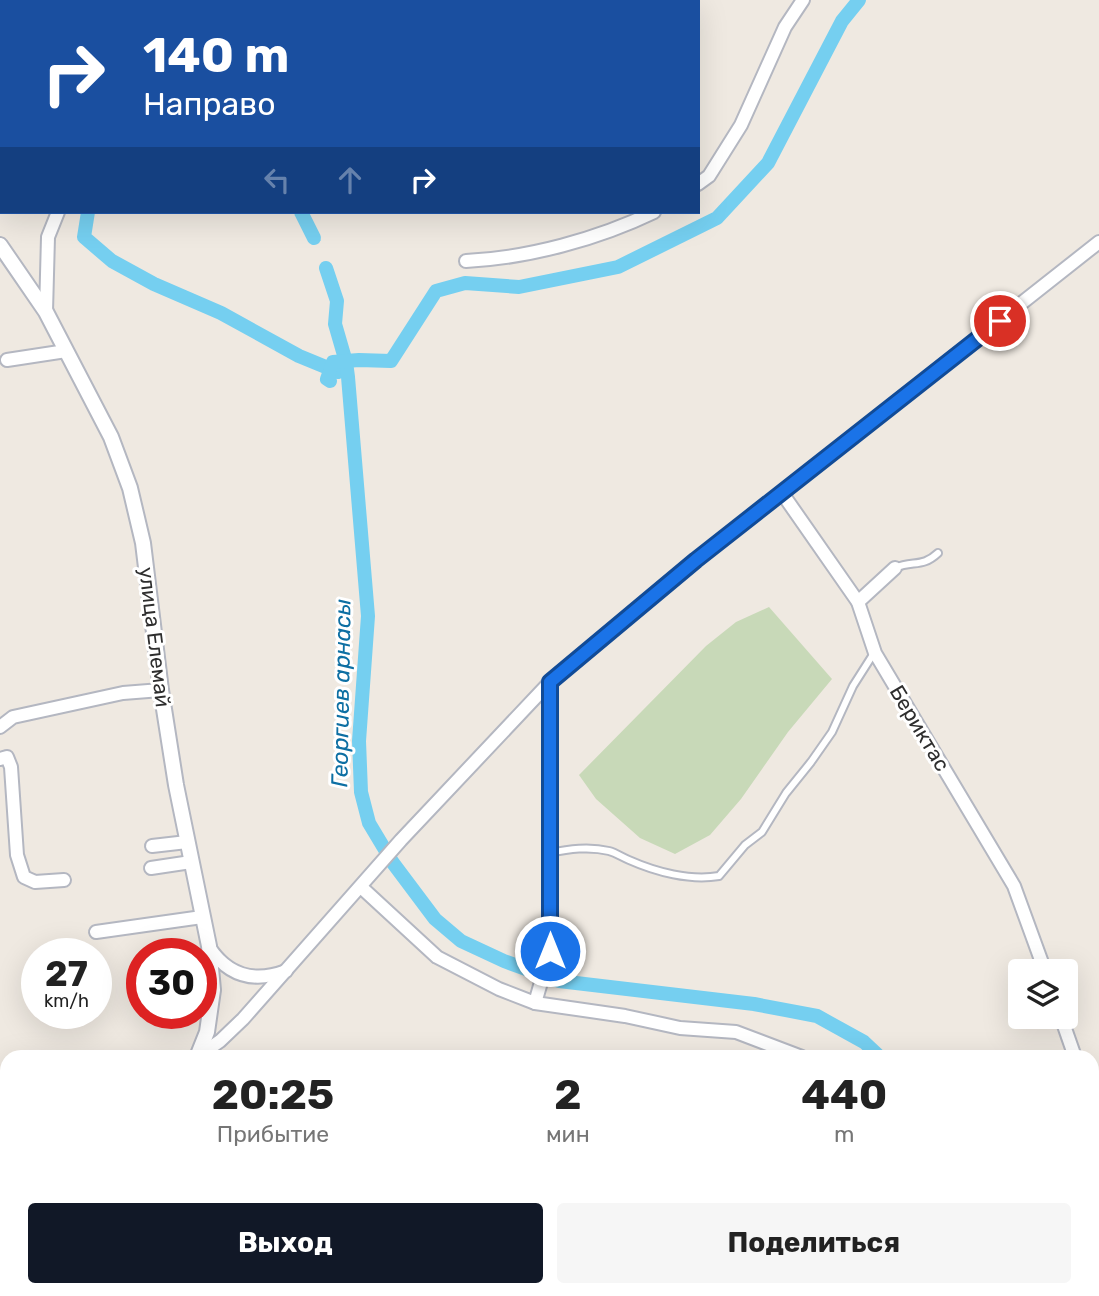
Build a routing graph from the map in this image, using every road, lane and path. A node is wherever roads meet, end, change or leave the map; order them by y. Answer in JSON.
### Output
{"nodes":[{"id":1,"x":803,"y":0,"type":"edge"},
{"id":2,"x":700,"y":183,"type":"edge"},
{"id":3,"x":57,"y":214,"type":"edge"},
{"id":4,"x":649,"y":214,"type":"edge"},
{"id":5,"x":1099,"y":242,"type":"edge"},
{"id":6,"x":0,"y":245,"type":"edge"},
{"id":7,"x":466,"y":261,"type":"dead end"},
{"id":8,"x":46,"y":312,"type":"junction"},
{"id":9,"x":66,"y":351,"type":"junction"},
{"id":10,"x":7,"y":360,"type":"dead end"},
{"id":11,"x":782,"y":494,"type":"junction"},
{"id":12,"x":938,"y":553,"type":"dead end"},
{"id":13,"x":895,"y":568,"type":"joint"},
{"id":14,"x":858,"y":602,"type":"junction"},
{"id":15,"x":875,"y":653,"type":"junction"},
{"id":16,"x":550,"y":682,"type":"junction"},
{"id":17,"x":161,"y":690,"type":"junction"},
{"id":18,"x":0,"y":727,"type":"edge"},
{"id":19,"x":0,"y":759,"type":"edge"},
{"id":20,"x":187,"y":842,"type":"junction"},
{"id":21,"x":152,"y":846,"type":"dead end"},
{"id":22,"x":549,"y":853,"type":"junction"},
{"id":23,"x":191,"y":862,"type":"junction"},
{"id":24,"x":151,"y":867,"type":"dead end"},
{"id":25,"x":64,"y":880,"type":"dead end"},
{"id":26,"x":361,"y":887,"type":"junction"},
{"id":27,"x":202,"y":916,"type":"junction"},
{"id":28,"x":96,"y":932,"type":"dead end"},
{"id":29,"x":207,"y":938,"type":"edge"},
{"id":30,"x":217,"y":958,"type":"edge"},
{"id":31,"x":1041,"y":959,"type":"edge"},
{"id":32,"x":288,"y":970,"type":"junction"},
{"id":33,"x":536,"y":1000,"type":"junction"},
{"id":34,"x":207,"y":1029,"type":"edge"},
{"id":35,"x":1065,"y":1029,"type":"edge"},
{"id":36,"x":200,"y":1050,"type":"edge"},
{"id":37,"x":207,"y":1050,"type":"edge"},
{"id":38,"x":784,"y":1050,"type":"edge"},
{"id":39,"x":1073,"y":1050,"type":"edge"}],
"edges":[{"from":1,"to":2,"type":"street"},
{"from":3,"to":8,"type":"street"},
{"from":4,"to":7,"type":"street"},
{"from":5,"to":11,"type":"street"},
{"from":6,"to":8,"type":"street","name":"улица Елемай"},
{"from":8,"to":9,"type":"street","name":"улица Елемай"},
{"from":9,"to":10,"type":"street"},
{"from":9,"to":17,"type":"street","name":"улица Елемай"},
{"from":11,"to":14,"type":"street","name":"Бериктас"},
{"from":11,"to":16,"type":"street"},
{"from":12,"to":13,"type":"lane"},
{"from":13,"to":14,"type":"street"},
{"from":14,"to":15,"type":"street","name":"Бериктас"},
{"from":15,"to":22,"type":"lane"},
{"from":15,"to":31,"type":"street","name":"Бериктас"},
{"from":16,"to":22,"type":"street"},
{"from":16,"to":26,"type":"street"},
{"from":17,"to":18,"type":"street"},
{"from":17,"to":20,"type":"street","name":"улица Елемай"},
{"from":19,"to":25,"type":"street"},
{"from":20,"to":21,"type":"street"},
{"from":20,"to":23,"type":"street","name":"улица Елемай"},
{"from":22,"to":33,"type":"street"},
{"from":23,"to":24,"type":"street"},
{"from":23,"to":27,"type":"street","name":"улица Елемай"},
{"from":26,"to":32,"type":"street"},
{"from":26,"to":33,"type":"street"},
{"from":27,"to":28,"type":"street"},
{"from":27,"to":29,"type":"street","name":"улица Елемай"},
{"from":30,"to":32,"type":"street"},
{"from":32,"to":37,"type":"street"},
{"from":33,"to":38,"type":"street"},
{"from":34,"to":36,"type":"street","name":"улица Елемай"},
{"from":35,"to":39,"type":"street"}]}
